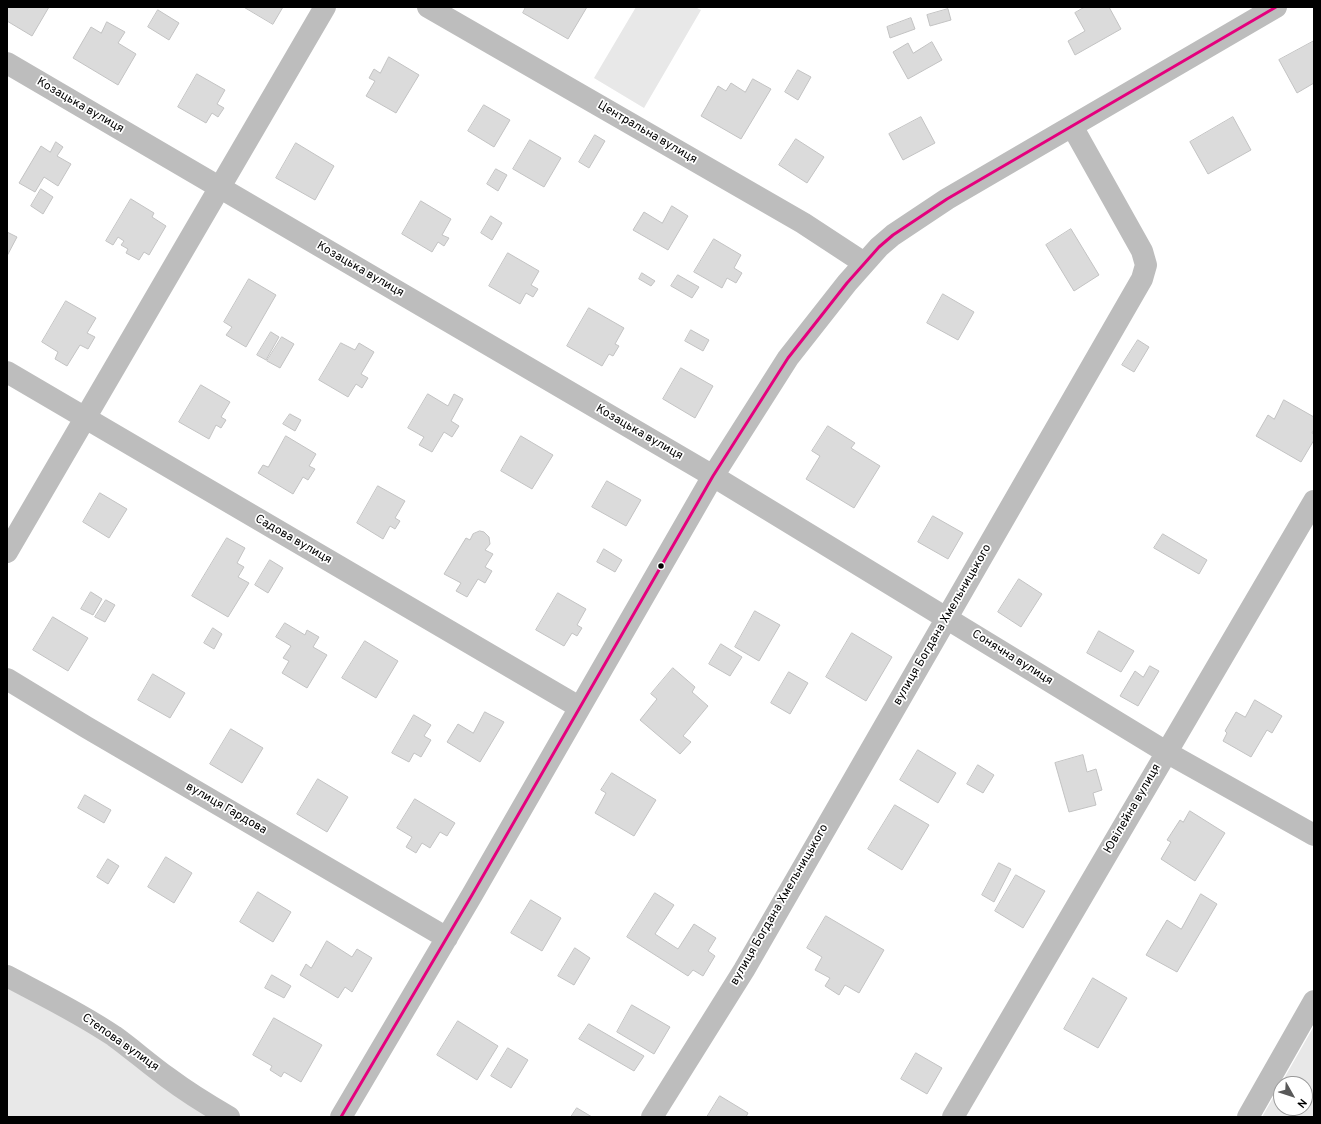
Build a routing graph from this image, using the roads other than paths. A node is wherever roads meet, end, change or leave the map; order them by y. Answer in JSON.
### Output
{"nodes":[{"id":1,"x":325,"y":7,"type":"edge"},
{"id":2,"x":428,"y":7,"type":"edge"},
{"id":3,"x":1276,"y":7,"type":"edge"},
{"id":4,"x":7,"y":63,"type":"edge"},
{"id":5,"x":1072,"y":126,"type":"junction"},
{"id":6,"x":220,"y":188,"type":"junction"},
{"id":7,"x":864,"y":263,"type":"junction"},
{"id":8,"x":7,"y":372,"type":"edge"},
{"id":9,"x":85,"y":418,"type":"junction"},
{"id":10,"x":713,"y":476,"type":"junction"},
{"id":11,"x":1314,"y":501,"type":"edge"},
{"id":12,"x":7,"y":552,"type":"edge"},
{"id":13,"x":947,"y":618,"type":"junction"},
{"id":14,"x":7,"y":679,"type":"edge"},
{"id":15,"x":579,"y":707,"type":"junction"},
{"id":16,"x":1166,"y":752,"type":"junction"},
{"id":17,"x":1314,"y":835,"type":"edge"},
{"id":18,"x":447,"y":938,"type":"junction"},
{"id":19,"x":7,"y":976,"type":"edge"},
{"id":20,"x":1314,"y":1001,"type":"edge"},
{"id":21,"x":229,"y":1117,"type":"edge"},
{"id":22,"x":341,"y":1117,"type":"edge"},
{"id":23,"x":652,"y":1117,"type":"edge"},
{"id":24,"x":953,"y":1117,"type":"edge"},
{"id":25,"x":1248,"y":1117,"type":"edge"}],
"edges":[{"from":1,"to":6,"type":"street"},
{"from":2,"to":7,"type":"street","name":"Центральна вулиця"},
{"from":3,"to":5,"type":"street"},
{"from":4,"to":6,"type":"street","name":"Козацька вулиця"},
{"from":5,"to":7,"type":"street"},
{"from":5,"to":13,"type":"street","name":"вулиця Богдана Хмельницького"},
{"from":6,"to":9,"type":"street"},
{"from":6,"to":10,"type":"street","name":"Козацька вулиця"},
{"from":7,"to":10,"type":"street"},
{"from":8,"to":9,"type":"street","name":"Садова вулиця"},
{"from":9,"to":12,"type":"street"},
{"from":9,"to":15,"type":"street","name":"Садова вулиця"},
{"from":10,"to":13,"type":"street","name":"Сонячна вулиця"},
{"from":10,"to":15,"type":"street"},
{"from":11,"to":16,"type":"street","name":"Ювілейна вулиця"},
{"from":13,"to":16,"type":"street","name":"Сонячна вулиця"},
{"from":13,"to":23,"type":"street","name":"вулиця Богдана Хмельницького"},
{"from":14,"to":18,"type":"street","name":"вулиця Гардова"},
{"from":15,"to":18,"type":"street"},
{"from":16,"to":17,"type":"street","name":"Сонячна вулиця"},
{"from":16,"to":24,"type":"street","name":"Ювілейна вулиця"},
{"from":18,"to":22,"type":"street"},
{"from":19,"to":21,"type":"street","name":"Степова вулиця"},
{"from":20,"to":25,"type":"street"}]}
